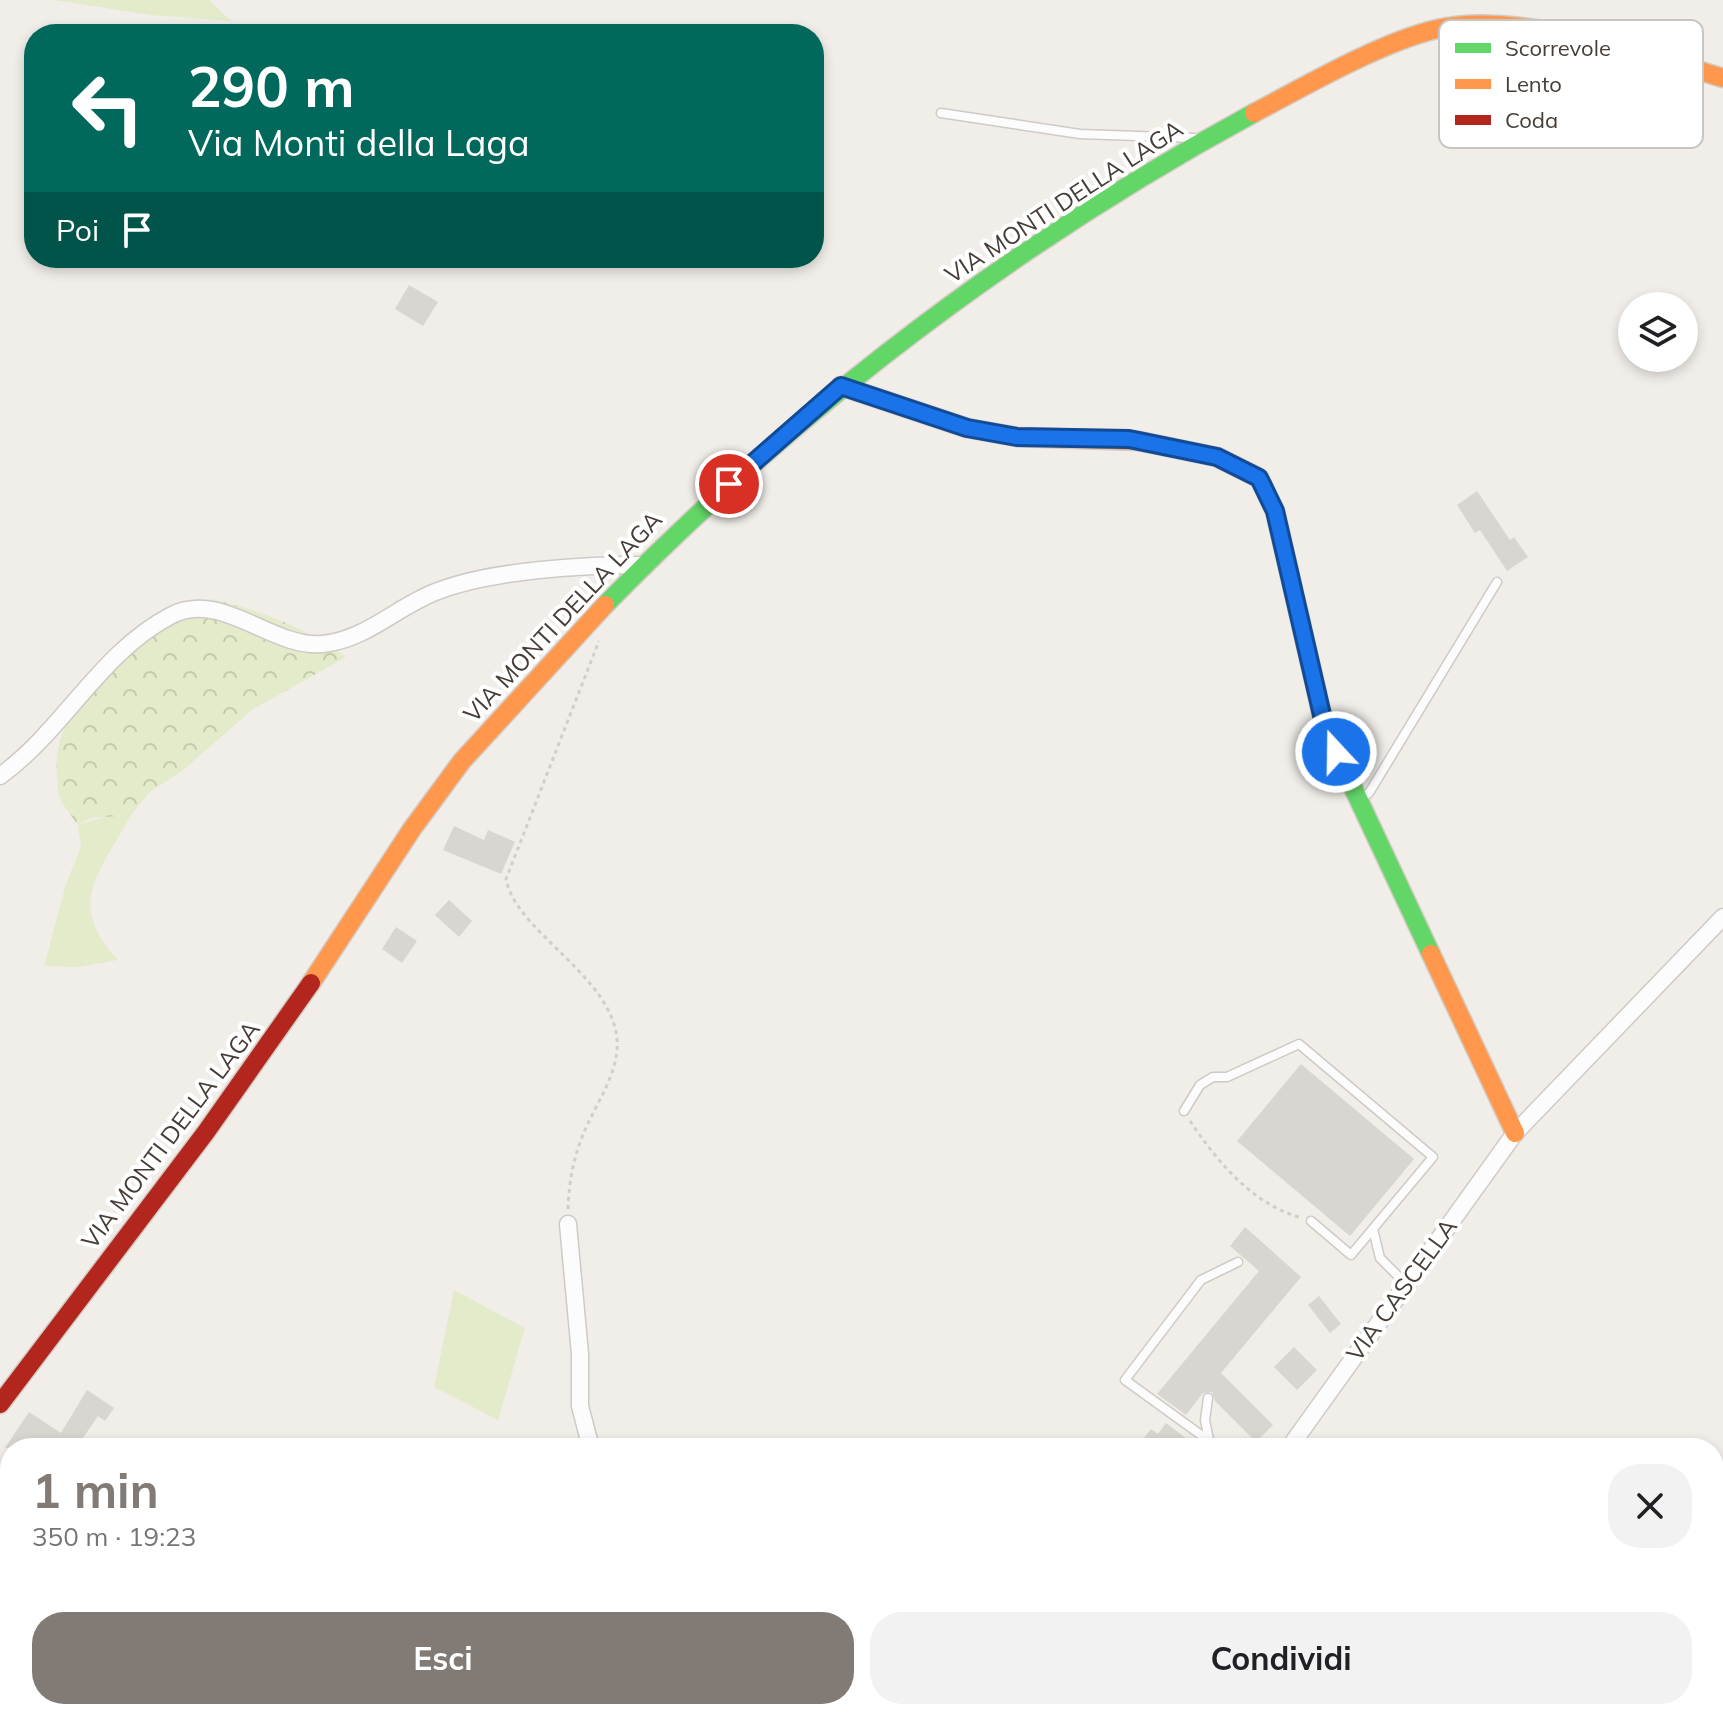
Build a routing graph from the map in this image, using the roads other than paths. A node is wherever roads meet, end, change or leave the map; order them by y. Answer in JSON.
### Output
{"nodes":[{"id":1,"x":1439,"y":29,"type":"edge"},
{"id":2,"x":1703,"y":72,"type":"edge"},
{"id":3,"x":1723,"y":78,"type":"edge"},
{"id":4,"x":941,"y":113,"type":"dead end"},
{"id":5,"x":1205,"y":139,"type":"junction"},
{"id":6,"x":841,"y":386,"type":"junction"},
{"id":7,"x":643,"y":565,"type":"junction"},
{"id":8,"x":1497,"y":582,"type":"dead end"},
{"id":9,"x":0,"y":776,"type":"edge"},
{"id":10,"x":1357,"y":800,"type":"junction"},
{"id":11,"x":1723,"y":917,"type":"edge"},
{"id":12,"x":1184,"y":1111,"type":"road end"},
{"id":13,"x":1515,"y":1133,"type":"junction"},
{"id":14,"x":1311,"y":1221,"type":"road end"},
{"id":15,"x":568,"y":1224,"type":"road end"},
{"id":16,"x":1373,"y":1229,"type":"junction"},
{"id":17,"x":1238,"y":1262,"type":"dead end"},
{"id":18,"x":1406,"y":1284,"type":"junction"},
{"id":19,"x":1208,"y":1398,"type":"dead end"},
{"id":20,"x":0,"y":1404,"type":"edge"},
{"id":21,"x":588,"y":1438,"type":"edge"},
{"id":22,"x":1206,"y":1438,"type":"edge"},
{"id":23,"x":1209,"y":1438,"type":"edge"},
{"id":24,"x":1296,"y":1438,"type":"edge"}],
"edges":[{"from":1,"to":5,"type":"street","name":"VIA MONTI DELLA LAGA"},
{"from":2,"to":3,"type":"street","name":"VIA MONTI DELLA LAGA"},
{"from":4,"to":5,"type":"lane"},
{"from":5,"to":6,"type":"street","name":"VIA MONTI DELLA LAGA"},
{"from":6,"to":7,"type":"street","name":"VIA MONTI DELLA LAGA"},
{"from":6,"to":10,"type":"street"},
{"from":7,"to":9,"type":"street"},
{"from":7,"to":20,"type":"street","name":"VIA MONTI DELLA LAGA"},
{"from":8,"to":10,"type":"lane"},
{"from":10,"to":13,"type":"street"},
{"from":11,"to":13,"type":"street","name":"VIA CASCELLA"},
{"from":12,"to":16,"type":"lane"},
{"from":13,"to":18,"type":"street","name":"VIA CASCELLA"},
{"from":14,"to":16,"type":"lane"},
{"from":15,"to":21,"type":"street"},
{"from":16,"to":18,"type":"lane"},
{"from":17,"to":22,"type":"lane"},
{"from":18,"to":24,"type":"street","name":"VIA CASCELLA"},
{"from":19,"to":23,"type":"lane"}]}
